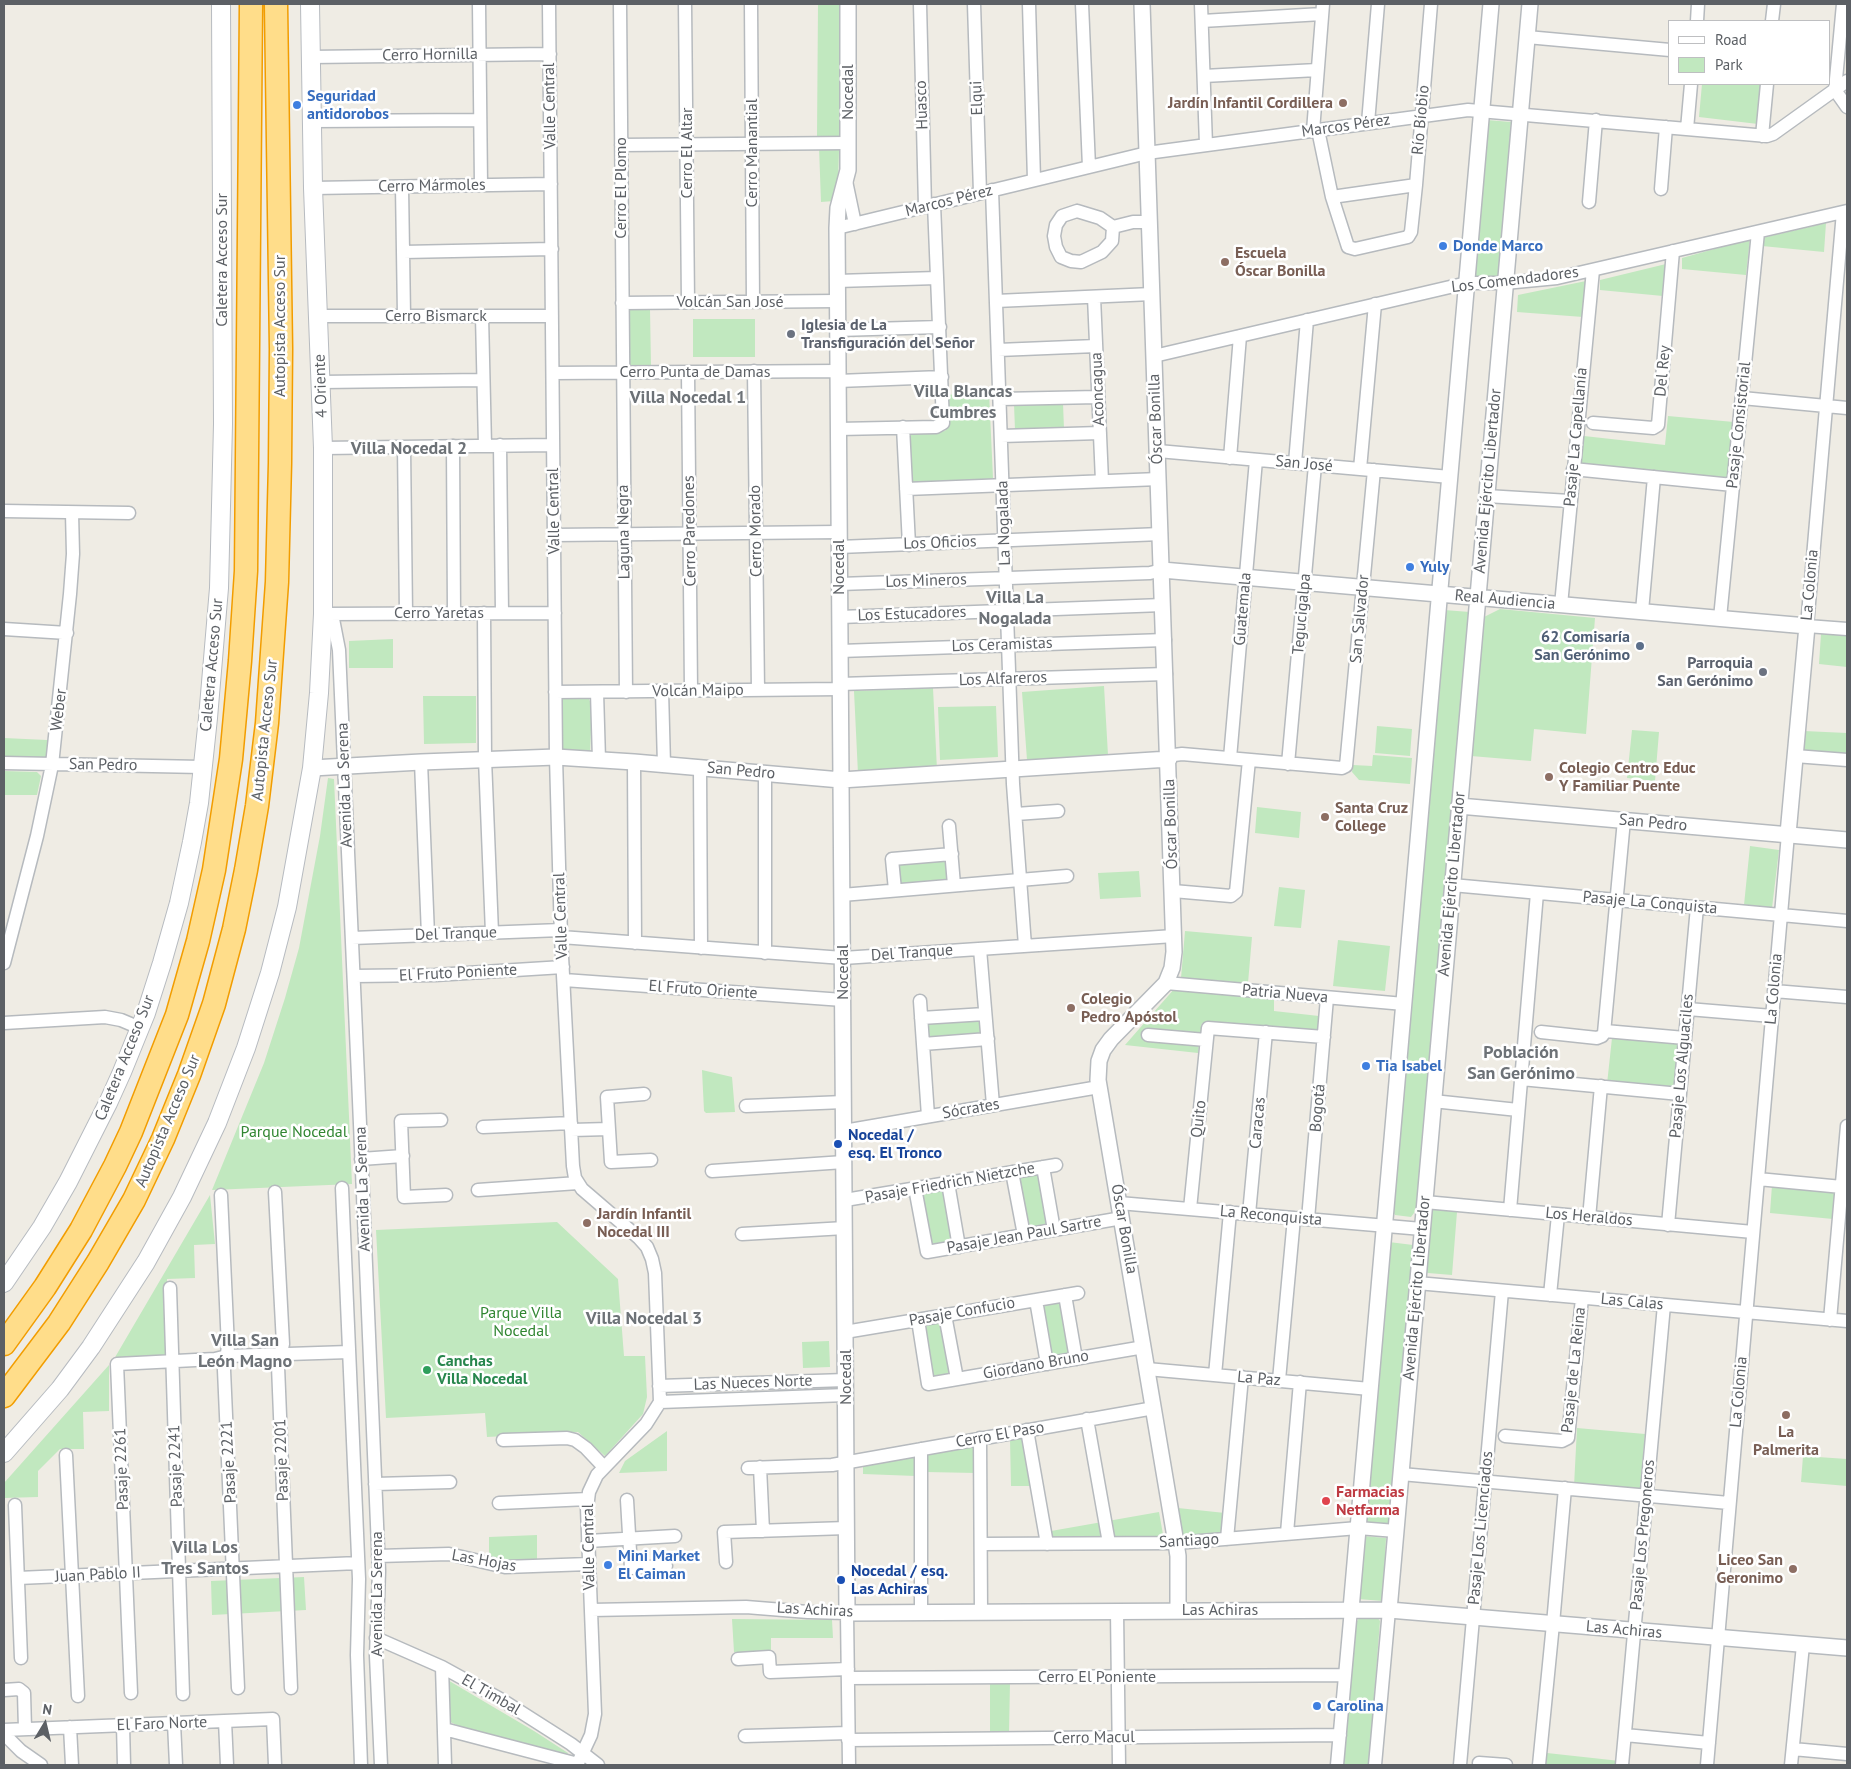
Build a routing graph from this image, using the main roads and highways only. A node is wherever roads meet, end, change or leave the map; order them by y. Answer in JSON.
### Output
{"nodes":[{"id":1,"x":221,"y":4,"type":"edge"},
{"id":2,"x":251,"y":4,"type":"edge"},
{"id":3,"x":276,"y":4,"type":"edge"},
{"id":4,"x":310,"y":4,"type":"edge"},
{"id":5,"x":4,"y":1283,"type":"edge"},
{"id":6,"x":4,"y":1344,"type":"edge"},
{"id":7,"x":4,"y":1396,"type":"edge"},
{"id":8,"x":4,"y":1453,"type":"edge"}],
"edges":[{"from":1,"to":5,"type":"main road","name":"Caletera Acceso Sur"},
{"from":2,"to":6,"type":"highway","name":"Autopista Acceso Sur"},
{"from":3,"to":7,"type":"highway","name":"Autopista Acceso Sur"},
{"from":4,"to":8,"type":"main road","name":"4 Oriente"}]}
